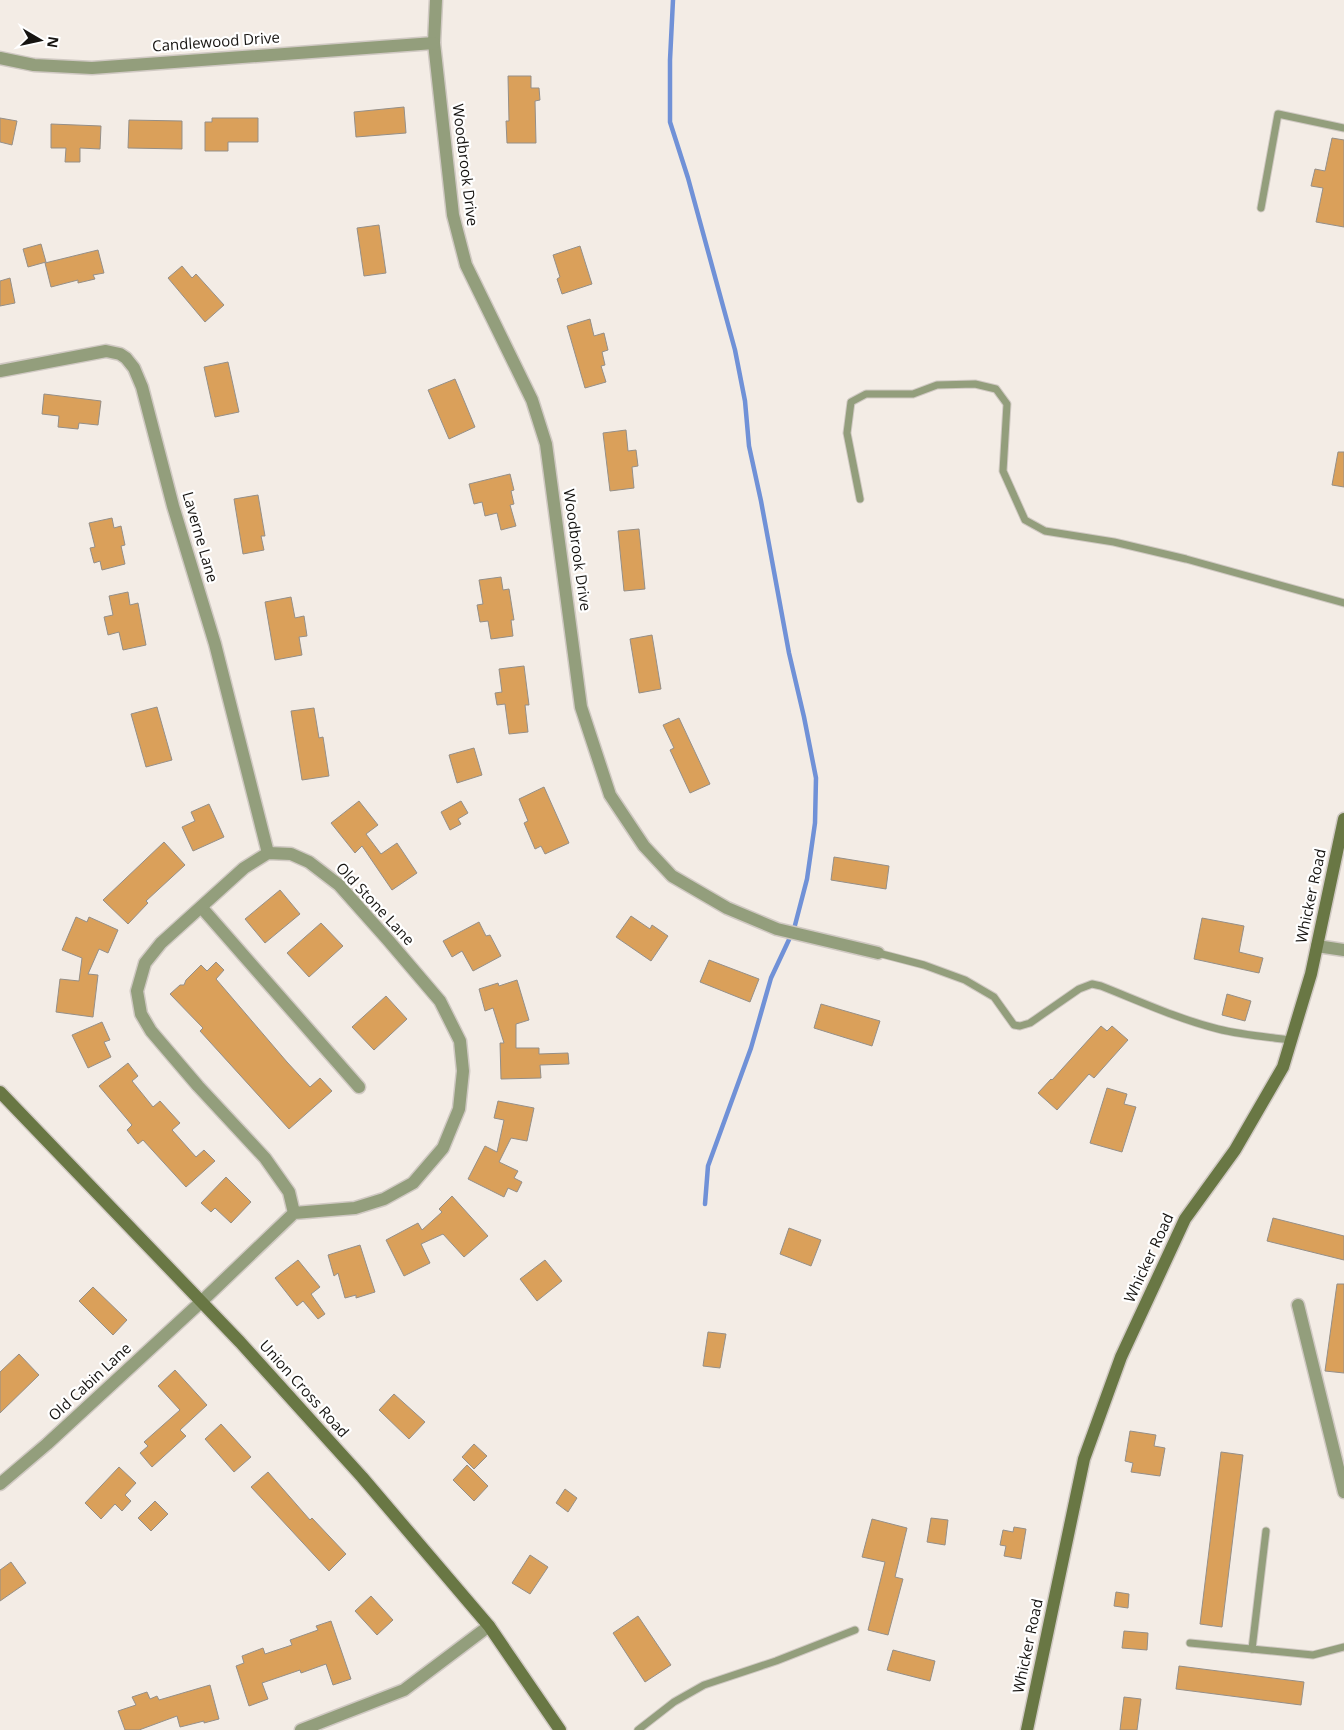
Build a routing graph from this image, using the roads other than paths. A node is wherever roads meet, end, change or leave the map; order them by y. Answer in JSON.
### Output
{"nodes":[{"id":1,"x":436,"y":0,"type":"edge"},
{"id":2,"x":434,"y":43,"type":"junction"},
{"id":3,"x":0,"y":58,"type":"edge"},
{"id":4,"x":1344,"y":128,"type":"edge"},
{"id":5,"x":1261,"y":208,"type":"dead end"},
{"id":6,"x":0,"y":371,"type":"edge"},
{"id":7,"x":860,"y":499,"type":"dead end"},
{"id":8,"x":1344,"y":603,"type":"edge"},
{"id":9,"x":1344,"y":820,"type":"edge"},
{"id":10,"x":268,"y":854,"type":"junction"},
{"id":11,"x":202,"y":908,"type":"junction"},
{"id":12,"x":1317,"y":946,"type":"junction"},
{"id":13,"x":1344,"y":950,"type":"edge"},
{"id":14,"x":878,"y":953,"type":"joint"},
{"id":15,"x":1291,"y":1040,"type":"junction"},
{"id":16,"x":359,"y":1088,"type":"dead end"},
{"id":17,"x":0,"y":1092,"type":"edge"},
{"id":18,"x":294,"y":1213,"type":"junction"},
{"id":19,"x":201,"y":1302,"type":"junction"},
{"id":20,"x":1298,"y":1305,"type":"dead end"},
{"id":21,"x":0,"y":1484,"type":"edge"},
{"id":22,"x":1344,"y":1492,"type":"edge"},
{"id":23,"x":1266,"y":1531,"type":"dead end"},
{"id":24,"x":489,"y":1626,"type":"junction"},
{"id":25,"x":855,"y":1630,"type":"dead end"},
{"id":26,"x":1190,"y":1643,"type":"dead end"},
{"id":27,"x":1344,"y":1647,"type":"edge"},
{"id":28,"x":1252,"y":1649,"type":"junction"},
{"id":29,"x":301,"y":1730,"type":"edge"},
{"id":30,"x":560,"y":1730,"type":"edge"},
{"id":31,"x":638,"y":1730,"type":"edge"},
{"id":32,"x":1026,"y":1730,"type":"edge"}],
"edges":[{"from":1,"to":2,"type":"street","name":"Woodbrook Drive"},
{"from":2,"to":3,"type":"street","name":"Candlewood Drive"},
{"from":2,"to":14,"type":"street","name":"Woodbrook Drive"},
{"from":4,"to":5,"type":"lane"},
{"from":6,"to":10,"type":"street","name":"Laverne Lane"},
{"from":7,"to":8,"type":"lane"},
{"from":9,"to":12,"type":"street","name":"Whicker Road"},
{"from":10,"to":11,"type":"street"},
{"from":10,"to":18,"type":"street","name":"Old Stone Lane"},
{"from":11,"to":16,"type":"street"},
{"from":11,"to":18,"type":"street"},
{"from":12,"to":13,"type":"street"},
{"from":12,"to":15,"type":"street","name":"Whicker Road"},
{"from":14,"to":15,"type":"lane"},
{"from":15,"to":32,"type":"street","name":"Whicker Road"},
{"from":17,"to":19,"type":"street","name":"Union Cross Road"},
{"from":18,"to":19,"type":"street"},
{"from":19,"to":21,"type":"street","name":"Old Cabin Lane"},
{"from":19,"to":24,"type":"street","name":"Union Cross Road"},
{"from":20,"to":22,"type":"street"},
{"from":23,"to":28,"type":"lane"},
{"from":24,"to":29,"type":"street"},
{"from":24,"to":30,"type":"street","name":"Union Cross Road"},
{"from":25,"to":31,"type":"lane"},
{"from":26,"to":28,"type":"lane"},
{"from":27,"to":28,"type":"lane"}]}
